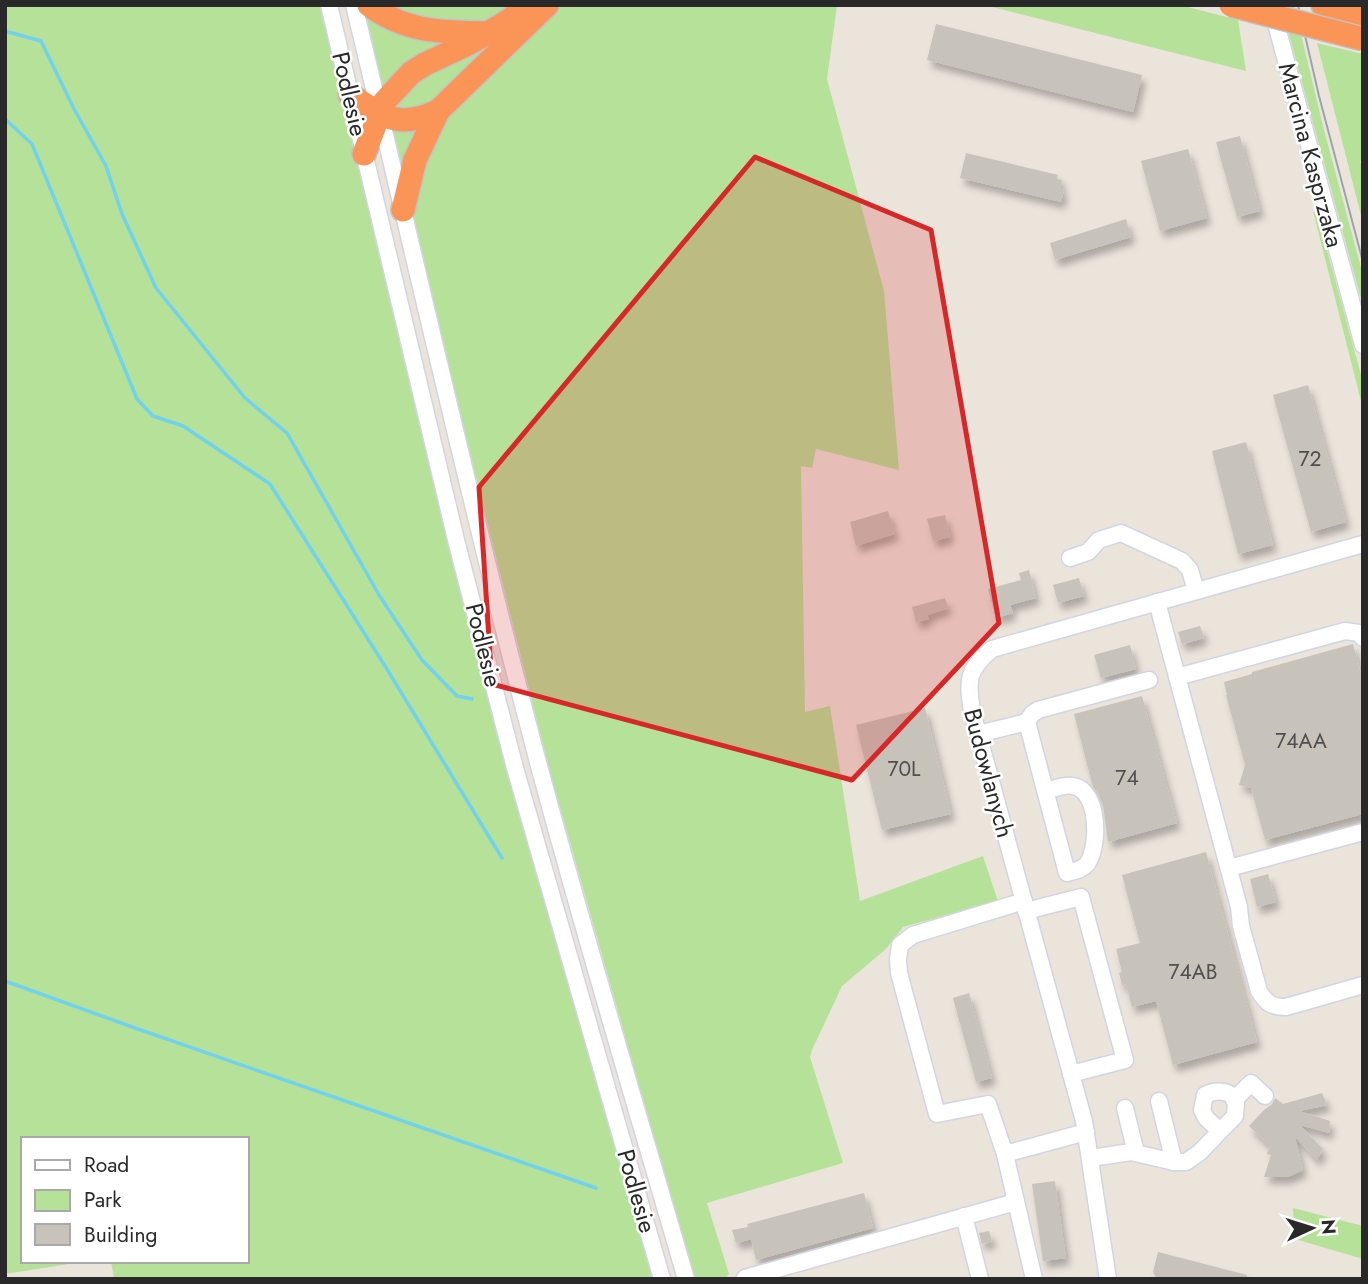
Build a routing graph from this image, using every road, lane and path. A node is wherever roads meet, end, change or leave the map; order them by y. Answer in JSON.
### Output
{"nodes":[{"id":1,"x":329,"y":5,"type":"edge"},
{"id":2,"x":354,"y":5,"type":"edge"},
{"id":3,"x":369,"y":5,"type":"edge"},
{"id":4,"x":525,"y":5,"type":"edge"},
{"id":5,"x":547,"y":5,"type":"edge"},
{"id":6,"x":1231,"y":5,"type":"edge"},
{"id":7,"x":1271,"y":5,"type":"edge"},
{"id":8,"x":1323,"y":5,"type":"edge"},
{"id":9,"x":1359,"y":15,"type":"edge"},
{"id":10,"x":487,"y":33,"type":"junction"},
{"id":11,"x":1363,"y":39,"type":"edge"},
{"id":12,"x":350,"y":95,"type":"junction"},
{"id":13,"x":438,"y":111,"type":"junction"},
{"id":14,"x":380,"y":113,"type":"junction"},
{"id":15,"x":364,"y":154,"type":"junction"},
{"id":16,"x":403,"y":210,"type":"junction"},
{"id":17,"x":1363,"y":345,"type":"edge"},
{"id":18,"x":1363,"y":544,"type":"edge"},
{"id":19,"x":1070,"y":558,"type":"dead end"},
{"id":20,"x":1196,"y":592,"type":"junction"},
{"id":21,"x":1157,"y":602,"type":"junction"},
{"id":22,"x":1363,"y":638,"type":"edge"},
{"id":23,"x":1177,"y":677,"type":"junction"},
{"id":24,"x":1149,"y":680,"type":"dead end"},
{"id":25,"x":1027,"y":722,"type":"junction"},
{"id":26,"x":978,"y":734,"type":"junction"},
{"id":27,"x":1046,"y":791,"type":"junction"},
{"id":28,"x":1363,"y":832,"type":"edge"},
{"id":29,"x":1229,"y":868,"type":"junction"},
{"id":30,"x":1025,"y":906,"type":"junction"},
{"id":31,"x":1363,"y":985,"type":"edge"},
{"id":32,"x":1071,"y":1074,"type":"junction"},
{"id":33,"x":1265,"y":1096,"type":"dead end"},
{"id":34,"x":1234,"y":1100,"type":"junction"},
{"id":35,"x":1158,"y":1101,"type":"dead end"},
{"id":36,"x":1125,"y":1108,"type":"dead end"},
{"id":37,"x":1220,"y":1131,"type":"junction"},
{"id":38,"x":1086,"y":1132,"type":"junction"},
{"id":39,"x":1136,"y":1153,"type":"junction"},
{"id":40,"x":1005,"y":1154,"type":"junction"},
{"id":41,"x":1091,"y":1158,"type":"junction"},
{"id":42,"x":1174,"y":1163,"type":"junction"},
{"id":43,"x":1016,"y":1202,"type":"junction"},
{"id":44,"x":964,"y":1216,"type":"junction"},
{"id":45,"x":745,"y":1278,"type":"edge"},
{"id":46,"x":662,"y":1279,"type":"edge"},
{"id":47,"x":686,"y":1279,"type":"edge"},
{"id":48,"x":980,"y":1279,"type":"edge"},
{"id":49,"x":1034,"y":1279,"type":"edge"},
{"id":50,"x":1108,"y":1279,"type":"edge"}],
"edges":[{"from":1,"to":12,"type":"street","name":"Podlesie"},
{"from":2,"to":14,"type":"street","name":"Podlesie"},
{"from":3,"to":10,"type":"highway"},
{"from":4,"to":10,"type":"highway"},
{"from":5,"to":13,"type":"highway"},
{"from":6,"to":11,"type":"highway","bridge":true},
{"from":7,"to":17,"type":"street","name":"Marcina Kasprzaka"},
{"from":8,"to":9,"type":"highway"},
{"from":10,"to":14,"type":"highway"},
{"from":12,"to":14,"type":"highway"},
{"from":12,"to":15,"type":"street","name":"Podlesie"},
{"from":13,"to":14,"type":"highway"},
{"from":13,"to":16,"type":"highway"},
{"from":14,"to":15,"type":"highway"},
{"from":14,"to":16,"type":"street","name":"Podlesie"},
{"from":15,"to":46,"type":"street","name":"Podlesie"},
{"from":16,"to":47,"type":"street","name":"Podlesie"},
{"from":18,"to":20,"type":"street","name":"Budowlanych"},
{"from":19,"to":20,"type":"street"},
{"from":20,"to":21,"type":"street","name":"Budowlanych"},
{"from":21,"to":23,"type":"street"},
{"from":21,"to":26,"type":"street","name":"Budowlanych"},
{"from":22,"to":23,"type":"street"},
{"from":23,"to":29,"type":"street"},
{"from":24,"to":25,"type":"street"},
{"from":25,"to":26,"type":"street"},
{"from":25,"to":27,"type":"street"},
{"from":26,"to":30,"type":"street","name":"Budowlanych"},
{"from":27,"to":27,"type":"street"},
{"from":28,"to":29,"type":"street"},
{"from":29,"to":31,"type":"street"},
{"from":30,"to":32,"type":"street","name":"Budowlanych"},
{"from":30,"to":32,"type":"street"},
{"from":30,"to":40,"type":"street"},
{"from":32,"to":38,"type":"street","name":"Budowlanych"},
{"from":33,"to":34,"type":"street"},
{"from":34,"to":37,"type":"street"},
{"from":34,"to":37,"type":"street"},
{"from":35,"to":42,"type":"street"},
{"from":36,"to":39,"type":"street"},
{"from":37,"to":42,"type":"street"},
{"from":38,"to":40,"type":"street"},
{"from":38,"to":41,"type":"street","name":"Budowlanych"},
{"from":39,"to":41,"type":"street"},
{"from":39,"to":42,"type":"street"},
{"from":40,"to":43,"type":"street"},
{"from":41,"to":50,"type":"street","name":"Budowlanych"},
{"from":43,"to":44,"type":"street"},
{"from":43,"to":49,"type":"street"},
{"from":44,"to":45,"type":"street"},
{"from":44,"to":48,"type":"street"}]}
